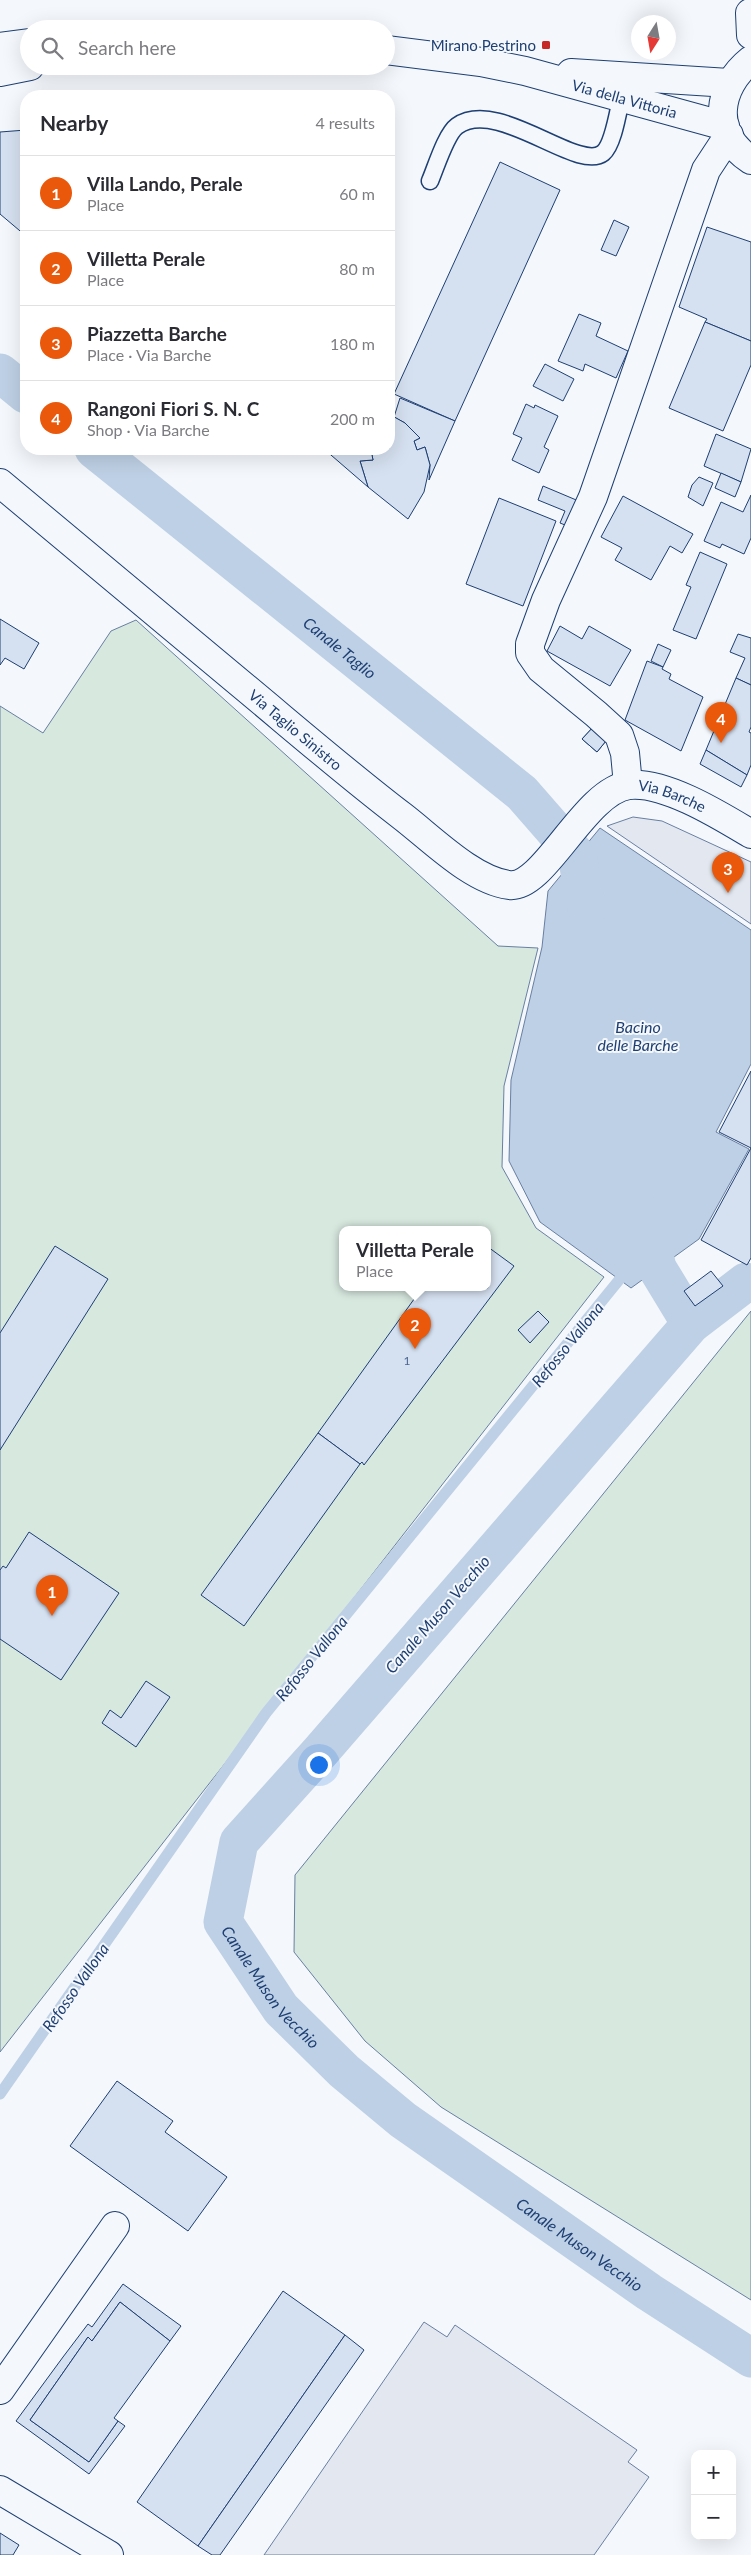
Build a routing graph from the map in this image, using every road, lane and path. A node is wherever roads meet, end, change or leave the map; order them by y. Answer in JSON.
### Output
{"nodes":[{"id":1,"x":20,"y":44,"type":"edge"},
{"id":2,"x":0,"y":47,"type":"edge"},
{"id":3,"x":395,"y":51,"type":"edge"},
{"id":4,"x":751,"y":60,"type":"edge"},
{"id":5,"x":20,"y":68,"type":"edge"},
{"id":6,"x":525,"y":71,"type":"junction"},
{"id":7,"x":0,"y":72,"type":"edge"},
{"id":8,"x":729,"y":83,"type":"junction"},
{"id":9,"x":621,"y":99,"type":"junction"},
{"id":10,"x":727,"y":131,"type":"junction"},
{"id":11,"x":749,"y":159,"type":"edge"},
{"id":12,"x":430,"y":181,"type":"dead end"},
{"id":13,"x":700,"y":186,"type":"junction"},
{"id":14,"x":0,"y":483,"type":"edge"},
{"id":15,"x":628,"y":785,"type":"junction"},
{"id":16,"x":593,"y":806,"type":"joint"},
{"id":17,"x":751,"y":834,"type":"edge"},
{"id":18,"x":115,"y":2226,"type":"dead end"},
{"id":19,"x":0,"y":2390,"type":"edge"},
{"id":20,"x":0,"y":2490,"type":"edge"},
{"id":21,"x":109,"y":2555,"type":"edge"}],
"edges":[{"from":1,"to":2,"type":"street"},
{"from":3,"to":6,"type":"street","name":"Via della Vittoria"},
{"from":4,"to":8,"type":"street"},
{"from":5,"to":7,"type":"street"},
{"from":6,"to":8,"type":"street","name":"Via della Vittoria"},
{"from":6,"to":9,"type":"street","name":"Via della Vittoria"},
{"from":8,"to":10,"type":"street"},
{"from":9,"to":10,"type":"street","name":"Via della Vittoria"},
{"from":9,"to":12,"type":"lane"},
{"from":10,"to":11,"type":"street"},
{"from":10,"to":13,"type":"street"},
{"from":11,"to":13,"type":"street"},
{"from":13,"to":15,"type":"street"},
{"from":14,"to":16,"type":"street","name":"Via Taglio Sinistro"},
{"from":15,"to":16,"type":"street","name":"Via Barche"},
{"from":15,"to":17,"type":"street","name":"Via Barche"},
{"from":18,"to":19,"type":"street"},
{"from":20,"to":21,"type":"street"}]}
